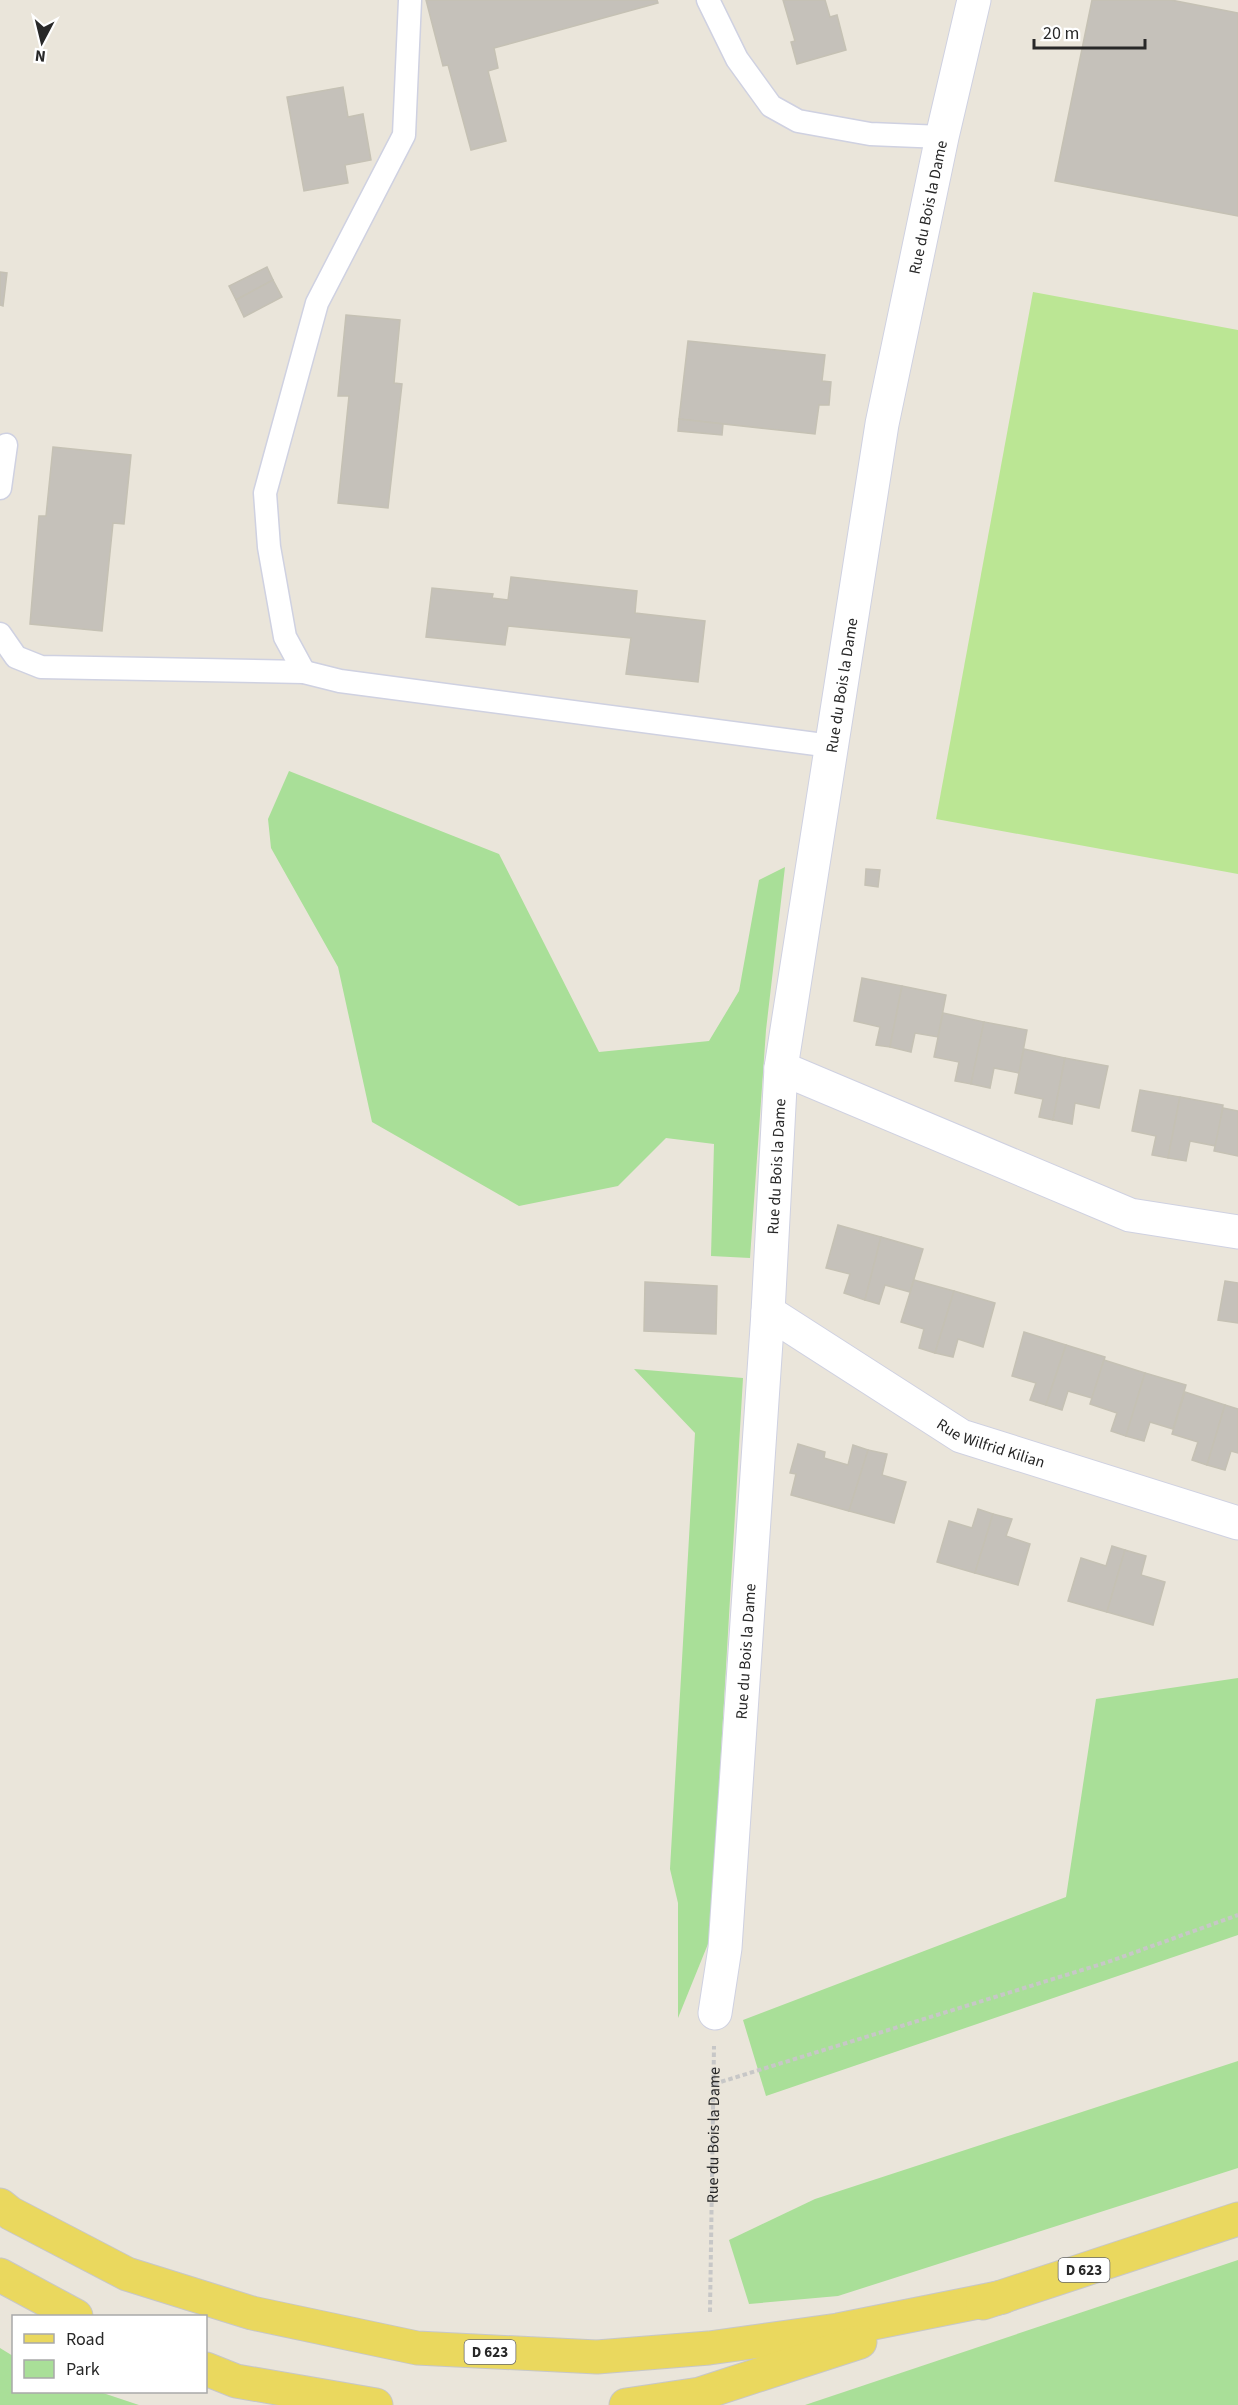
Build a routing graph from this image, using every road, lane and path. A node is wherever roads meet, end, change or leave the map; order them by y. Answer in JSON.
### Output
{"nodes":[{"id":1,"x":410,"y":0,"type":"edge"},
{"id":2,"x":708,"y":0,"type":"edge"},
{"id":3,"x":974,"y":0,"type":"edge"},
{"id":4,"x":942,"y":137,"type":"junction"},
{"id":5,"x":6,"y":445,"type":"dead end"},
{"id":6,"x":0,"y":488,"type":"edge"},
{"id":7,"x":0,"y":634,"type":"edge"},
{"id":8,"x":303,"y":672,"type":"junction"},
{"id":9,"x":831,"y":746,"type":"junction"},
{"id":10,"x":781,"y":1068,"type":"junction"},
{"id":11,"x":1238,"y":1232,"type":"edge"},
{"id":12,"x":768,"y":1312,"type":"junction"},
{"id":13,"x":1238,"y":1523,"type":"edge"},
{"id":14,"x":1238,"y":1915,"type":"edge"},
{"id":15,"x":715,"y":2013,"type":"joint"},
{"id":16,"x":714,"y":2084,"type":"junction"},
{"id":17,"x":0,"y":2205,"type":"edge"},
{"id":18,"x":1238,"y":2219,"type":"edge"},
{"id":19,"x":0,"y":2275,"type":"edge"},
{"id":20,"x":1002,"y":2296,"type":"junction"},
{"id":21,"x":74,"y":2315,"type":"edge"},
{"id":22,"x":709,"y":2348,"type":"junction"},
{"id":23,"x":207,"y":2369,"type":"edge"},
{"id":24,"x":376,"y":2405,"type":"edge"},
{"id":25,"x":626,"y":2405,"type":"edge"}],
"edges":[{"from":1,"to":8,"type":"lane"},
{"from":2,"to":4,"type":"lane"},
{"from":3,"to":4,"type":"street","name":"Rue du Bois la Dame"},
{"from":4,"to":9,"type":"street","name":"Rue du Bois la Dame"},
{"from":5,"to":6,"type":"lane"},
{"from":7,"to":8,"type":"lane"},
{"from":8,"to":9,"type":"lane"},
{"from":9,"to":10,"type":"street","name":"Rue du Bois la Dame"},
{"from":10,"to":11,"type":"street"},
{"from":10,"to":12,"type":"street","name":"Rue du Bois la Dame"},
{"from":12,"to":13,"type":"street","name":"Rue Wilfrid Kilian"},
{"from":12,"to":15,"type":"street","name":"Rue du Bois la Dame"},
{"from":14,"to":16,"type":"path"},
{"from":15,"to":16,"type":"path","name":"Rue du Bois la Dame"},
{"from":16,"to":22,"type":"path","name":"Rue du Bois la Dame"},
{"from":17,"to":22,"type":"main road","number":"D 623"},
{"from":18,"to":20,"type":"main road","number":"D 623"},
{"from":19,"to":21,"type":"main road"},
{"from":20,"to":22,"type":"main road","number":"D 623"},
{"from":20,"to":25,"type":"main road","number":"D 623"},
{"from":23,"to":24,"type":"main road"}]}
